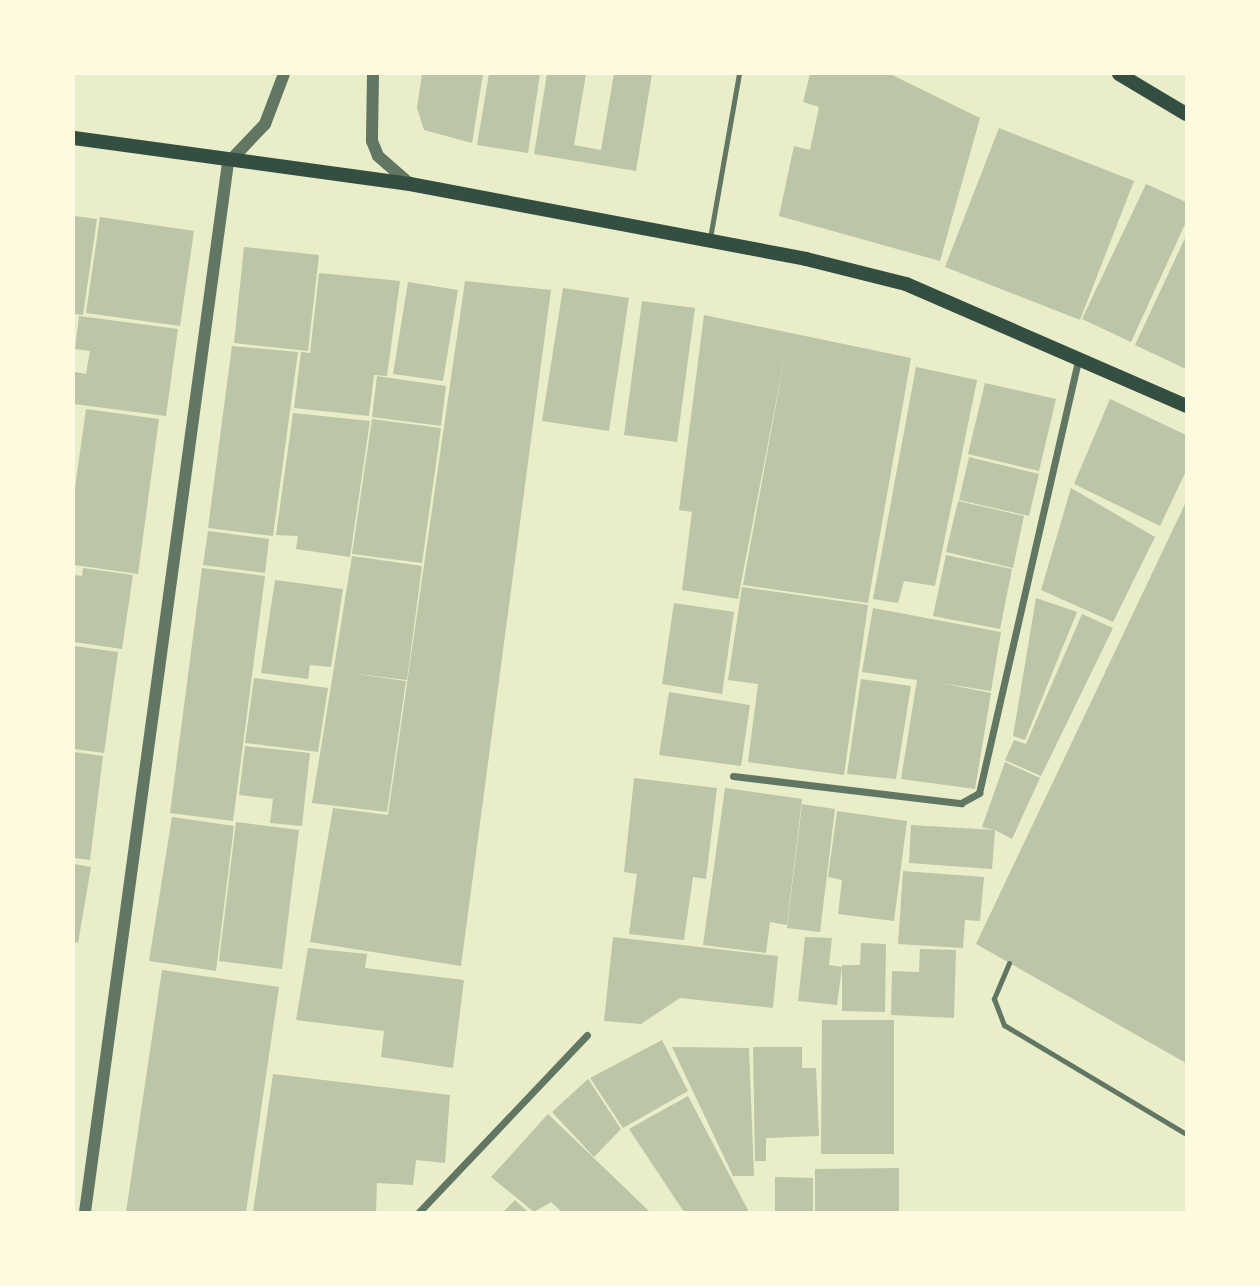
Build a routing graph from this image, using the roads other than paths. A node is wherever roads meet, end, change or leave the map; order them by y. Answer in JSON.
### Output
{"nodes":[{"id":1,"x":284,"y":74,"type":"edge"},
{"id":2,"x":373,"y":74,"type":"edge"},
{"id":3,"x":739,"y":74,"type":"edge"},
{"id":4,"x":1119,"y":74,"type":"edge"},
{"id":5,"x":1186,"y":114,"type":"edge"},
{"id":6,"x":74,"y":138,"type":"edge"},
{"id":7,"x":228,"y":163,"type":"junction"},
{"id":8,"x":410,"y":184,"type":"junction"},
{"id":9,"x":709,"y":241,"type":"junction"},
{"id":10,"x":1079,"y":355,"type":"junction"},
{"id":11,"x":1186,"y":405,"type":"edge"},
{"id":12,"x":733,"y":776,"type":"dead end"},
{"id":13,"x":1009,"y":962,"type":"dead end"},
{"id":14,"x":587,"y":1035,"type":"dead end"},
{"id":15,"x":1186,"y":1134,"type":"edge"},
{"id":16,"x":85,"y":1213,"type":"edge"},
{"id":17,"x":419,"y":1213,"type":"edge"}],
"edges":[{"from":1,"to":7,"type":"street"},
{"from":2,"to":8,"type":"street"},
{"from":3,"to":9,"type":"lane"},
{"from":4,"to":5,"type":"main road"},
{"from":6,"to":7,"type":"main road"},
{"from":7,"to":8,"type":"main road"},
{"from":7,"to":16,"type":"street"},
{"from":8,"to":9,"type":"main road"},
{"from":9,"to":10,"type":"main road"},
{"from":10,"to":11,"type":"main road"},
{"from":10,"to":12,"type":"street"},
{"from":13,"to":15,"type":"lane"},
{"from":14,"to":17,"type":"street"}]}
